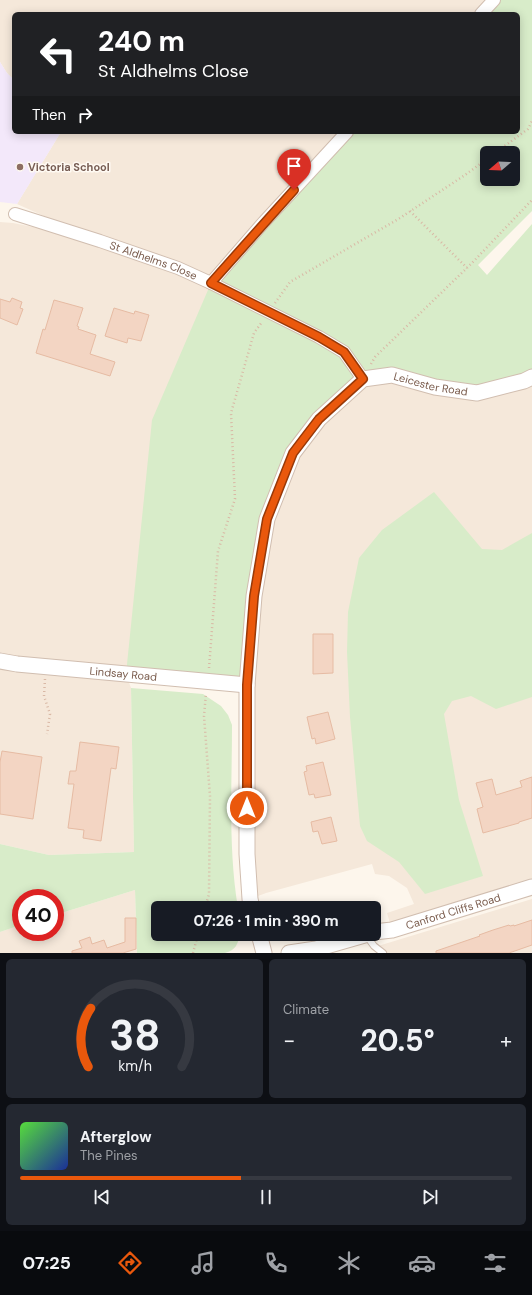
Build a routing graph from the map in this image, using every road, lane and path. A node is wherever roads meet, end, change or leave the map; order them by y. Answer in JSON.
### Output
{"nodes":[{"id":1,"x":494,"y":0,"type":"edge"},
{"id":2,"x":483,"y":12,"type":"edge"},
{"id":3,"x":532,"y":121,"type":"edge"},
{"id":4,"x":345,"y":134,"type":"edge"},
{"id":5,"x":505,"y":146,"type":"edge"},
{"id":6,"x":532,"y":200,"type":"edge"},
{"id":7,"x":410,"y":211,"type":"dead end"},
{"id":8,"x":15,"y":214,"type":"dead end"},
{"id":9,"x":467,"y":268,"type":"junction"},
{"id":10,"x":211,"y":283,"type":"junction"},
{"id":11,"x":532,"y":377,"type":"edge"},
{"id":12,"x":363,"y":379,"type":"junction"},
{"id":13,"x":0,"y":661,"type":"edge"},
{"id":14,"x":45,"y":667,"type":"junction"},
{"id":15,"x":247,"y":685,"type":"junction"},
{"id":16,"x":47,"y":734,"type":"dead end"},
{"id":17,"x":532,"y":887,"type":"edge"},
{"id":18,"x":250,"y":901,"type":"edge"},
{"id":19,"x":381,"y":931,"type":"edge"},
{"id":20,"x":196,"y":941,"type":"edge"},
{"id":21,"x":261,"y":941,"type":"edge"},
{"id":22,"x":343,"y":941,"type":"edge"},
{"id":23,"x":371,"y":941,"type":"edge"},
{"id":24,"x":193,"y":953,"type":"edge"},
{"id":25,"x":264,"y":953,"type":"edge"},
{"id":26,"x":290,"y":953,"type":"edge"},
{"id":27,"x":383,"y":953,"type":"edge"}],
"edges":[{"from":1,"to":2,"type":"street"},
{"from":3,"to":5,"type":"path"},
{"from":4,"to":10,"type":"street"},
{"from":6,"to":9,"type":"path"},
{"from":7,"to":9,"type":"path"},
{"from":8,"to":10,"type":"street","name":"St Aldhelms Close"},
{"from":9,"to":12,"type":"path"},
{"from":10,"to":12,"type":"street","name":"St Aldhelms Close"},
{"from":11,"to":12,"type":"street","name":"Leicester Road"},
{"from":12,"to":15,"type":"street"},
{"from":13,"to":14,"type":"street","name":"Lindsay Road"},
{"from":14,"to":15,"type":"street","name":"Lindsay Road"},
{"from":14,"to":16,"type":"path"},
{"from":15,"to":18,"type":"street"},
{"from":17,"to":19,"type":"street","name":"Canford Cliffs Road"},
{"from":20,"to":24,"type":"path"},
{"from":21,"to":25,"type":"street"},
{"from":22,"to":26,"type":"street"},
{"from":23,"to":27,"type":"lane"}]}
